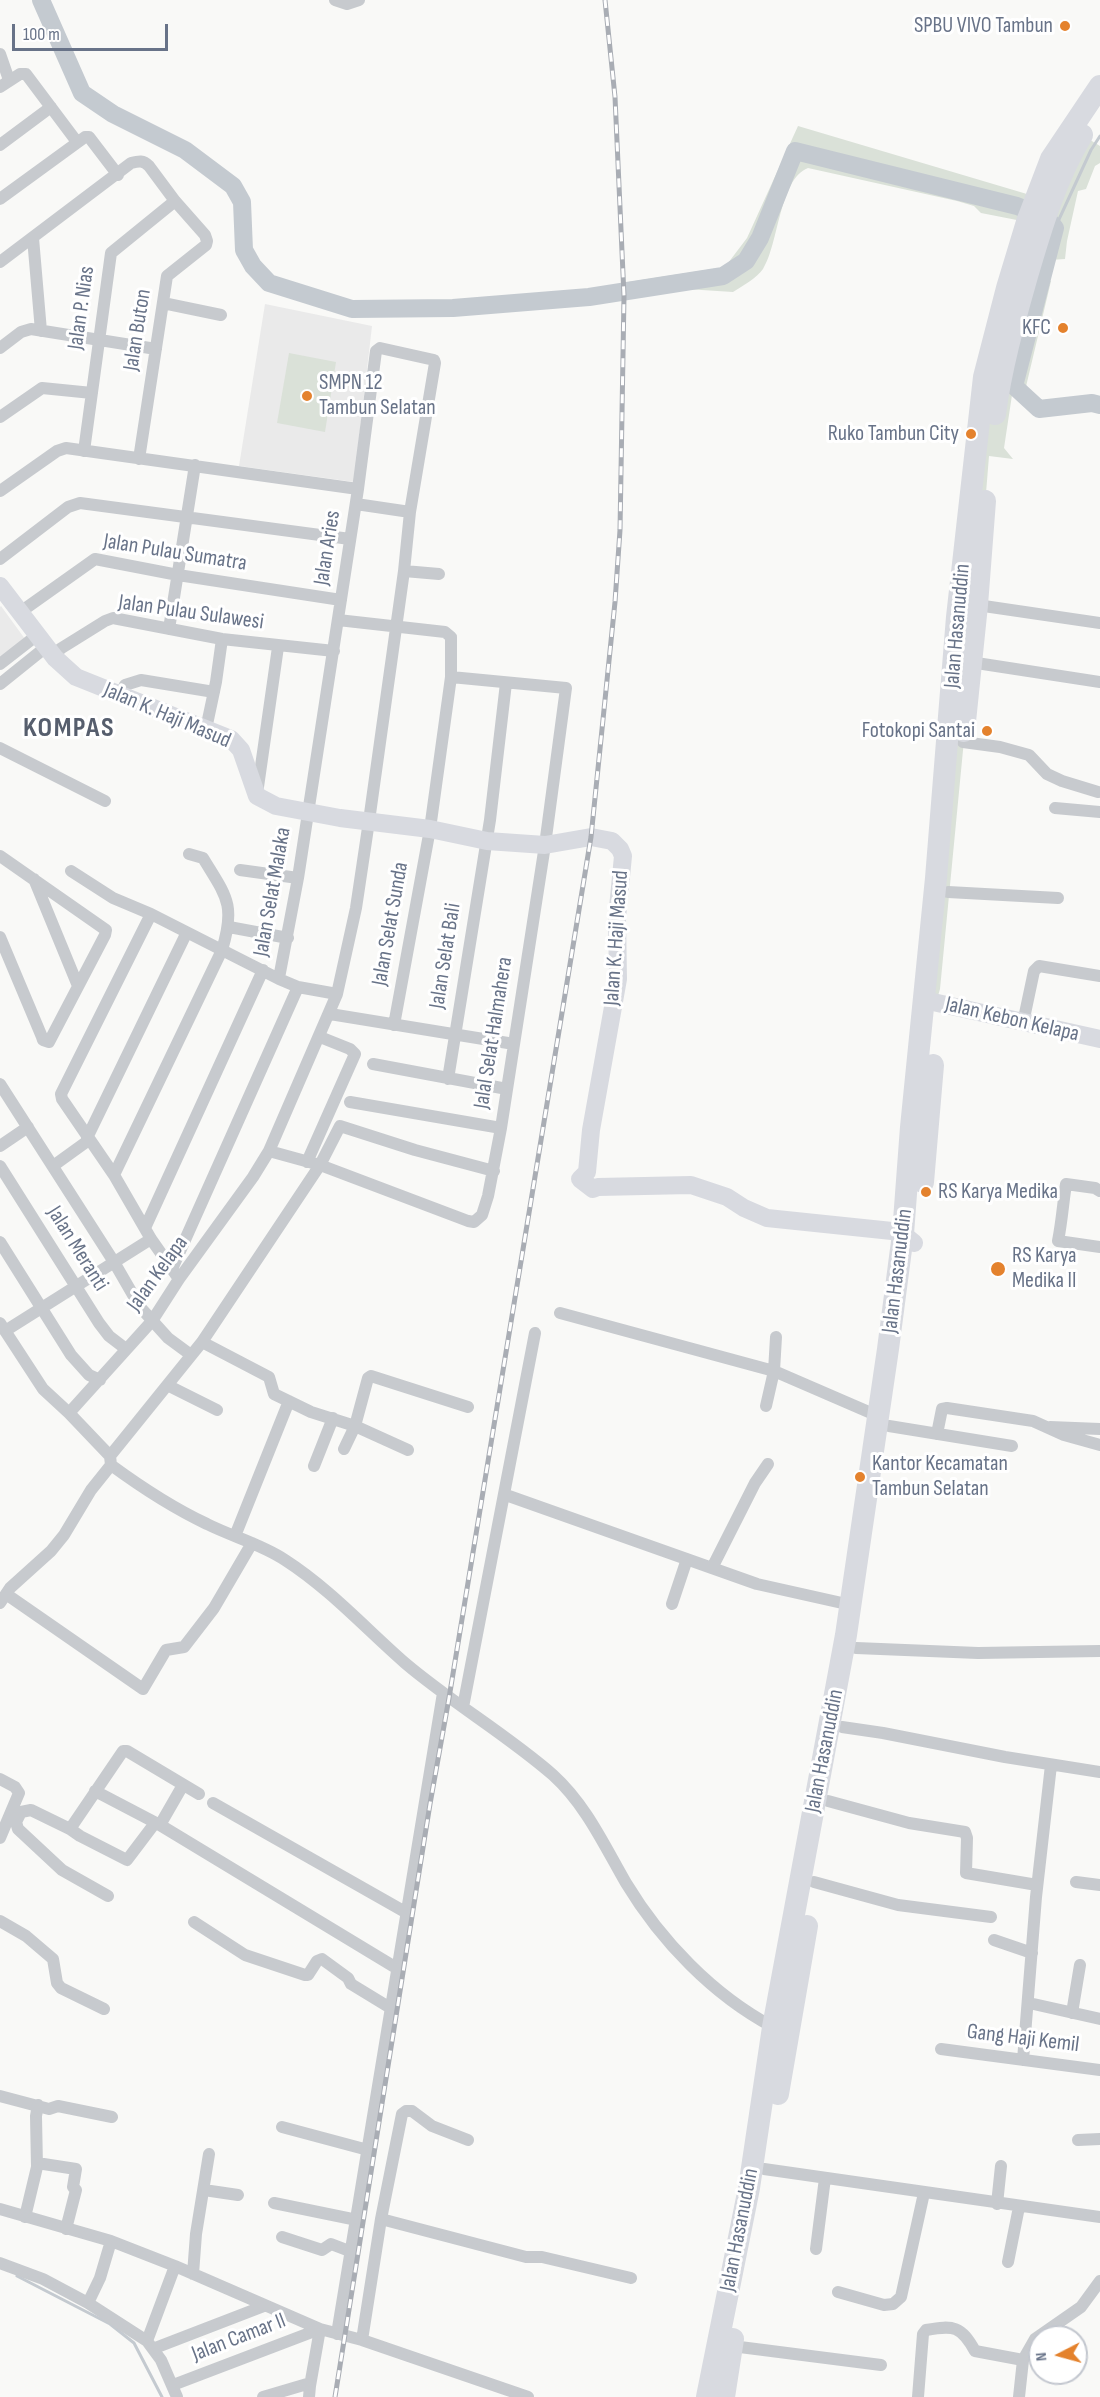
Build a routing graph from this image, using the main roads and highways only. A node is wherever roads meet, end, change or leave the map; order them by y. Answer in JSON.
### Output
{"nodes":[{"id":1,"x":1100,"y":86,"type":"edge"},
{"id":2,"x":1100,"y":109,"type":"edge"},
{"id":3,"x":1044,"y":200,"type":"junction"},
{"id":4,"x":1033,"y":228,"type":"junction"},
{"id":5,"x":932,"y":1001,"type":"junction"},
{"id":6,"x":883,"y":1421,"type":"junction"},
{"id":7,"x":706,"y":2397,"type":"edge"},
{"id":8,"x":724,"y":2397,"type":"edge"}],
"edges":[{"from":1,"to":3,"type":"highway","name":"Jalan Hasanuddin"},
{"from":2,"to":3,"type":"highway","name":"Jalan Hasanuddin"},
{"from":3,"to":4,"type":"highway","name":"Jalan Hasanuddin"},
{"from":4,"to":5,"type":"highway","name":"Jalan Hasanuddin"},
{"from":4,"to":5,"type":"highway","name":"Jalan Hasanuddin"},
{"from":5,"to":6,"type":"highway","name":"Jalan Hasanuddin"},
{"from":6,"to":7,"type":"highway","name":"Jalan Hasanuddin"},
{"from":6,"to":8,"type":"highway","name":"Jalan Hasanuddin"}]}
